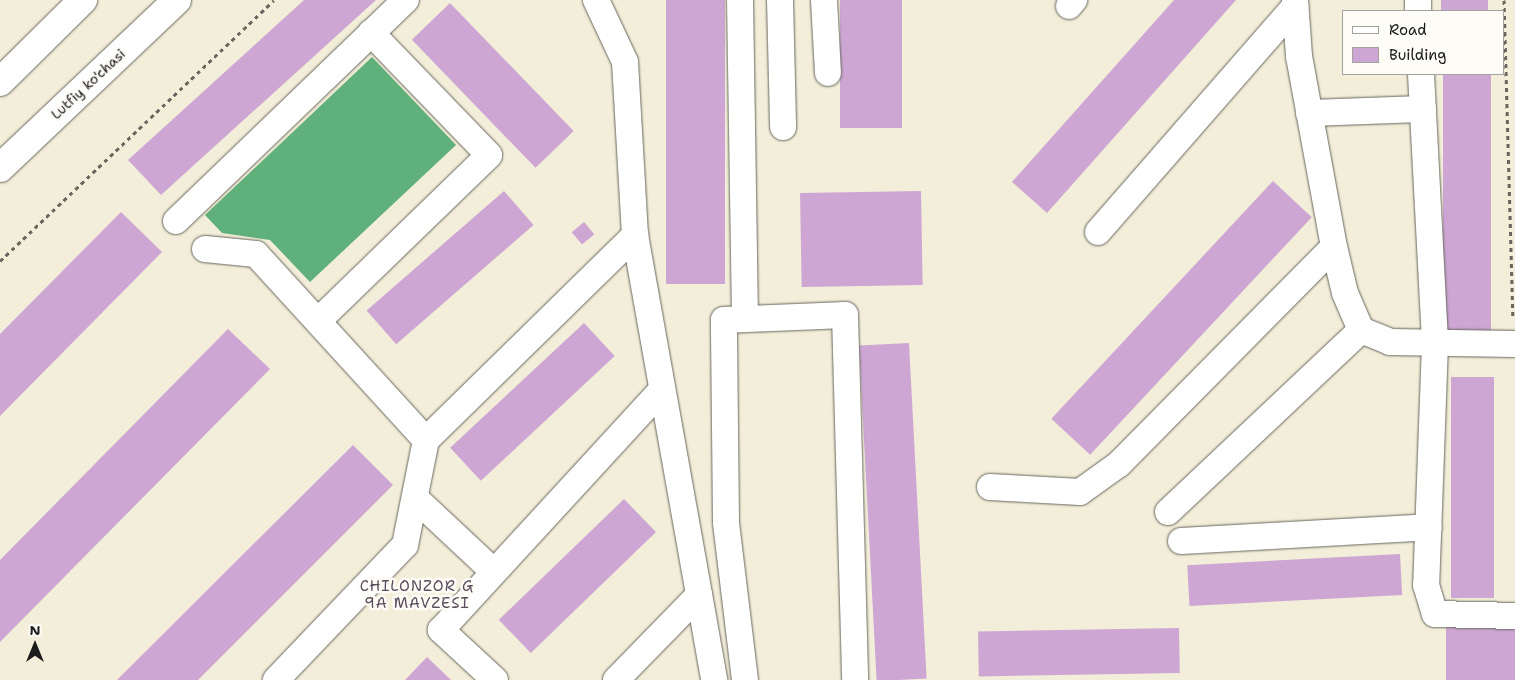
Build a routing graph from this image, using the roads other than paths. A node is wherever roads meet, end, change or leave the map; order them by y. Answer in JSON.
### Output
{"nodes":[{"id":1,"x":83,"y":0,"type":"edge"},
{"id":2,"x":177,"y":0,"type":"edge"},
{"id":3,"x":406,"y":0,"type":"edge"},
{"id":4,"x":596,"y":0,"type":"edge"},
{"id":5,"x":740,"y":0,"type":"edge"},
{"id":6,"x":780,"y":0,"type":"edge"},
{"id":7,"x":824,"y":0,"type":"edge"},
{"id":8,"x":1295,"y":3,"type":"edge"},
{"id":9,"x":371,"y":33,"type":"junction"},
{"id":10,"x":828,"y":73,"type":"dead end"},
{"id":11,"x":1421,"y":75,"type":"edge"},
{"id":12,"x":0,"y":82,"type":"edge"},
{"id":13,"x":1423,"y":109,"type":"junction"},
{"id":14,"x":1310,"y":113,"type":"junction"},
{"id":15,"x":784,"y":127,"type":"dead end"},
{"id":16,"x":0,"y":168,"type":"edge"},
{"id":17,"x":176,"y":221,"type":"dead end"},
{"id":18,"x":1098,"y":232,"type":"dead end"},
{"id":19,"x":635,"y":236,"type":"junction"},
{"id":20,"x":1334,"y":247,"type":"junction"},
{"id":21,"x":204,"y":249,"type":"dead end"},
{"id":22,"x":745,"y":319,"type":"junction"},
{"id":23,"x":318,"y":321,"type":"junction"},
{"id":24,"x":1361,"y":330,"type":"junction"},
{"id":25,"x":1434,"y":344,"type":"junction"},
{"id":26,"x":1515,"y":344,"type":"edge"},
{"id":27,"x":661,"y":390,"type":"junction"},
{"id":28,"x":426,"y":440,"type":"junction"},
{"id":29,"x":990,"y":487,"type":"dead end"},
{"id":30,"x":414,"y":498,"type":"junction"},
{"id":31,"x":1168,"y":512,"type":"dead end"},
{"id":32,"x":1429,"y":527,"type":"junction"},
{"id":33,"x":1181,"y":541,"type":"dead end"},
{"id":34,"x":494,"y":572,"type":"junction"},
{"id":35,"x":698,"y":595,"type":"junction"},
{"id":36,"x":1515,"y":616,"type":"edge"},
{"id":37,"x":276,"y":680,"type":"edge"},
{"id":38,"x":495,"y":680,"type":"edge"},
{"id":39,"x":616,"y":680,"type":"edge"},
{"id":40,"x":714,"y":680,"type":"edge"},
{"id":41,"x":744,"y":680,"type":"edge"},
{"id":42,"x":855,"y":680,"type":"edge"}],
"edges":[{"from":1,"to":12,"type":"main road"},
{"from":2,"to":16,"type":"main road","name":"Lutfiy ko'chasi"},
{"from":3,"to":9,"type":"lane"},
{"from":4,"to":19,"type":"lane"},
{"from":5,"to":22,"type":"lane"},
{"from":6,"to":15,"type":"lane"},
{"from":7,"to":10,"type":"lane"},
{"from":8,"to":14,"type":"lane"},
{"from":8,"to":18,"type":"lane"},
{"from":9,"to":17,"type":"lane"},
{"from":9,"to":23,"type":"lane"},
{"from":11,"to":13,"type":"lane"},
{"from":13,"to":14,"type":"lane"},
{"from":13,"to":25,"type":"lane"},
{"from":14,"to":20,"type":"lane"},
{"from":19,"to":27,"type":"lane"},
{"from":19,"to":28,"type":"lane"},
{"from":20,"to":24,"type":"lane"},
{"from":20,"to":29,"type":"lane"},
{"from":21,"to":23,"type":"lane"},
{"from":22,"to":41,"type":"lane"},
{"from":22,"to":42,"type":"lane"},
{"from":23,"to":28,"type":"lane"},
{"from":24,"to":25,"type":"lane"},
{"from":24,"to":31,"type":"lane"},
{"from":25,"to":26,"type":"lane"},
{"from":25,"to":32,"type":"lane"},
{"from":27,"to":34,"type":"lane"},
{"from":27,"to":35,"type":"lane"},
{"from":28,"to":30,"type":"lane"},
{"from":30,"to":34,"type":"lane"},
{"from":30,"to":37,"type":"lane"},
{"from":32,"to":33,"type":"lane"},
{"from":32,"to":36,"type":"lane"},
{"from":34,"to":38,"type":"lane"},
{"from":35,"to":39,"type":"lane"},
{"from":35,"to":40,"type":"lane"}]}
